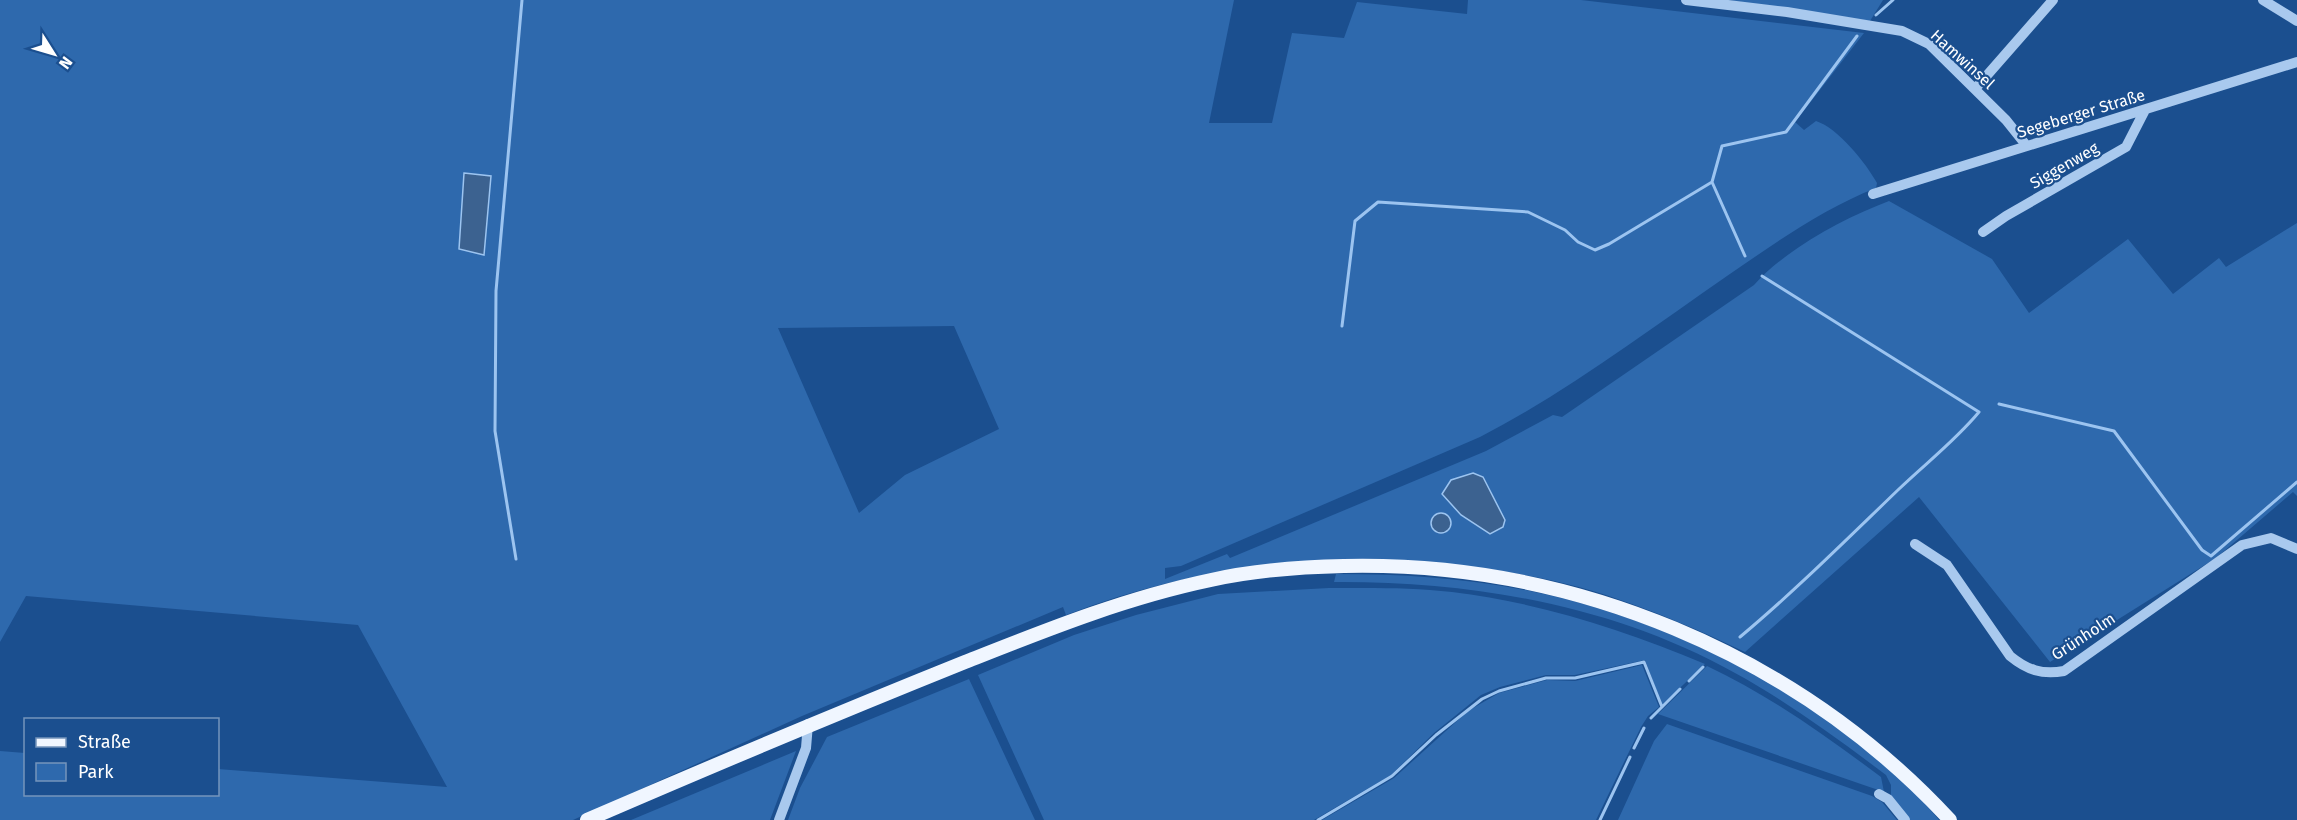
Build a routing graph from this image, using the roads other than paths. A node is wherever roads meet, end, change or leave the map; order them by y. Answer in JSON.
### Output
{"nodes":[{"id":1,"x":1686,"y":0,"type":"edge"},
{"id":2,"x":2053,"y":0,"type":"edge"},
{"id":3,"x":2263,"y":0,"type":"edge"},
{"id":4,"x":2297,"y":21,"type":"edge"},
{"id":5,"x":2297,"y":62,"type":"edge"},
{"id":6,"x":1975,"y":88,"type":"junction"},
{"id":7,"x":2145,"y":110,"type":"junction"},
{"id":8,"x":2026,"y":145,"type":"junction"},
{"id":9,"x":1873,"y":194,"type":"dead end"},
{"id":10,"x":1983,"y":232,"type":"dead end"},
{"id":11,"x":1915,"y":544,"type":"dead end"},
{"id":12,"x":2297,"y":549,"type":"edge"},
{"id":13,"x":808,"y":724,"type":"junction"},
{"id":14,"x":1879,"y":794,"type":"dead end"},
{"id":15,"x":587,"y":820,"type":"edge"},
{"id":16,"x":779,"y":820,"type":"edge"},
{"id":17,"x":1905,"y":820,"type":"edge"},
{"id":18,"x":1950,"y":820,"type":"edge"}],
"edges":[{"from":1,"to":6,"type":"street","name":"Hamwinsel"},
{"from":2,"to":6,"type":"street"},
{"from":3,"to":4,"type":"street"},
{"from":5,"to":7,"type":"street","name":"Segeberger Straße"},
{"from":6,"to":8,"type":"street","name":"Hamwinsel"},
{"from":7,"to":8,"type":"street","name":"Segeberger Straße"},
{"from":7,"to":10,"type":"street","name":"Siggenweg"},
{"from":8,"to":9,"type":"street","name":"Segeberger Straße"},
{"from":11,"to":12,"type":"street","name":"Grünholm"},
{"from":13,"to":15,"type":"main road"},
{"from":13,"to":16,"type":"street"},
{"from":13,"to":18,"type":"main road"},
{"from":14,"to":17,"type":"street"}]}
